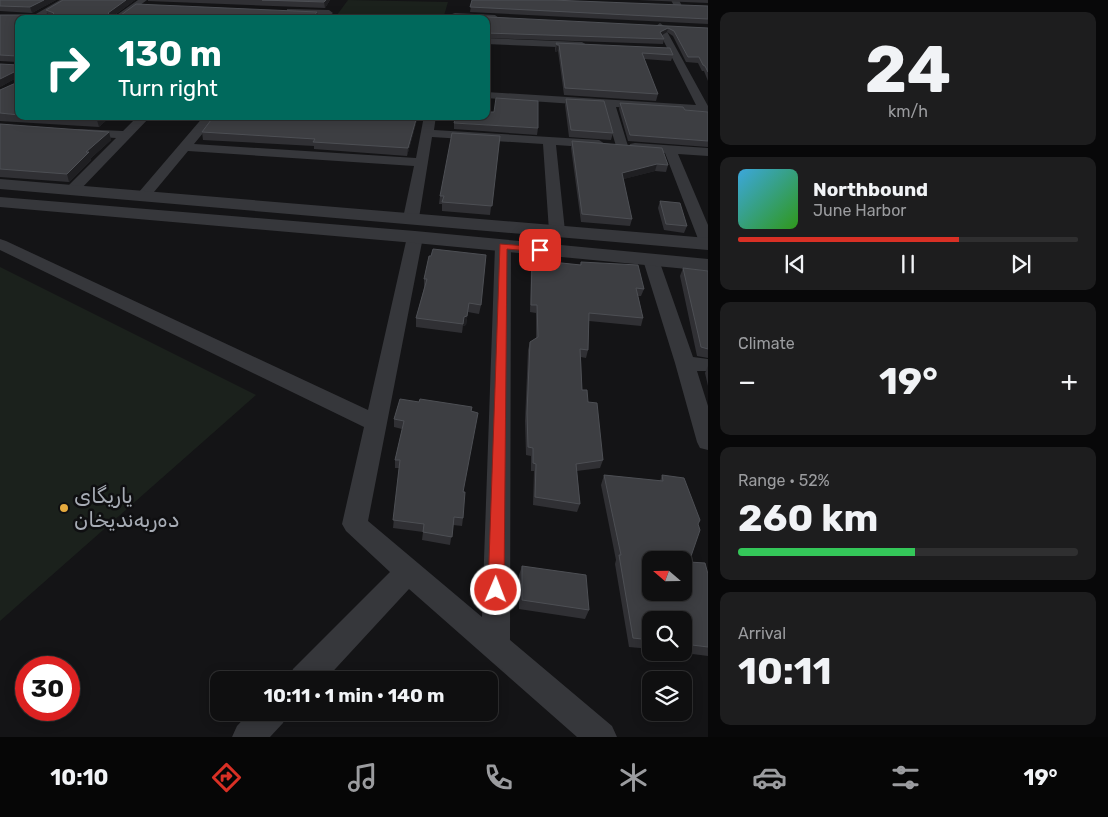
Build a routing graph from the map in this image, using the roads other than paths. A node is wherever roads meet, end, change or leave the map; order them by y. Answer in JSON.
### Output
{"nodes":[{"id":1,"x":66,"y":0,"type":"edge"},
{"id":2,"x":144,"y":0,"type":"edge"},
{"id":3,"x":674,"y":4,"type":"edge"},
{"id":4,"x":135,"y":6,"type":"junction"},
{"id":5,"x":152,"y":6,"type":"edge"},
{"id":6,"x":688,"y":6,"type":"edge"},
{"id":7,"x":281,"y":11,"type":"edge"},
{"id":8,"x":329,"y":13,"type":"edge"},
{"id":9,"x":35,"y":15,"type":"edge"},
{"id":10,"x":121,"y":15,"type":"edge"},
{"id":11,"x":490,"y":17,"type":"edge"},
{"id":12,"x":500,"y":18,"type":"edge"},
{"id":13,"x":660,"y":26,"type":"edge"},
{"id":14,"x":490,"y":41,"type":"edge"},
{"id":15,"x":594,"y":46,"type":"edge"},
{"id":16,"x":490,"y":95,"type":"edge"},
{"id":17,"x":609,"y":103,"type":"junction"},
{"id":18,"x":706,"y":109,"type":"edge"},
{"id":19,"x":142,"y":120,"type":"edge"},
{"id":20,"x":208,"y":120,"type":"edge"},
{"id":21,"x":429,"y":120,"type":"edge"},
{"id":22,"x":68,"y":131,"type":"edge"},
{"id":23,"x":427,"y":133,"type":"junction"},
{"id":24,"x":127,"y":135,"type":"junction"},
{"id":25,"x":548,"y":141,"type":"junction"},
{"id":26,"x":185,"y":146,"type":"junction"},
{"id":27,"x":622,"y":146,"type":"junction"},
{"id":28,"x":670,"y":149,"type":"junction"},
{"id":29,"x":708,"y":152,"type":"edge"},
{"id":30,"x":420,"y":162,"type":"junction"},
{"id":31,"x":0,"y":184,"type":"edge"},
{"id":32,"x":73,"y":189,"type":"junction"},
{"id":33,"x":144,"y":195,"type":"junction"},
{"id":34,"x":0,"y":202,"type":"edge"},
{"id":35,"x":274,"y":206,"type":"junction"},
{"id":36,"x":265,"y":225,"type":"junction"},
{"id":37,"x":413,"y":228,"type":"junction"},
{"id":38,"x":557,"y":231,"type":"junction"},
{"id":39,"x":0,"y":244,"type":"edge"},
{"id":40,"x":708,"y":244,"type":"edge"},
{"id":41,"x":503,"y":246,"type":"junction"},
{"id":42,"x":651,"y":260,"type":"junction"},
{"id":43,"x":708,"y":265,"type":"edge"},
{"id":44,"x":686,"y":363,"type":"junction"},
{"id":45,"x":708,"y":365,"type":"edge"},
{"id":46,"x":376,"y":423,"type":"junction"},
{"id":47,"x":708,"y":442,"type":"edge"},
{"id":48,"x":408,"y":572,"type":"junction"},
{"id":49,"x":495,"y":648,"type":"junction"},
{"id":50,"x":313,"y":671,"type":"edge"},
{"id":51,"x":263,"y":721,"type":"edge"},
{"id":52,"x":248,"y":737,"type":"edge"},
{"id":53,"x":601,"y":737,"type":"edge"}],
"edges":[{"from":1,"to":9,"type":"street"},
{"from":2,"to":4,"type":"street"},
{"from":3,"to":6,"type":"street"},
{"from":4,"to":5,"type":"street"},
{"from":4,"to":10,"type":"street"},
{"from":7,"to":8,"type":"street"},
{"from":11,"to":12,"type":"street"},
{"from":13,"to":18,"type":"street"},
{"from":14,"to":15,"type":"street"},
{"from":16,"to":17,"type":"street"},
{"from":17,"to":18,"type":"street"},
{"from":17,"to":27,"type":"street"},
{"from":19,"to":24,"type":"street"},
{"from":20,"to":26,"type":"street"},
{"from":21,"to":23,"type":"street"},
{"from":22,"to":24,"type":"street"},
{"from":23,"to":25,"type":"street"},
{"from":23,"to":30,"type":"street"},
{"from":24,"to":32,"type":"street"},
{"from":25,"to":27,"type":"street"},
{"from":25,"to":38,"type":"street"},
{"from":26,"to":30,"type":"street"},
{"from":26,"to":33,"type":"street"},
{"from":27,"to":28,"type":"street"},
{"from":28,"to":29,"type":"street"},
{"from":28,"to":40,"type":"street"},
{"from":30,"to":37,"type":"street"},
{"from":31,"to":32,"type":"street"},
{"from":32,"to":33,"type":"street"},
{"from":33,"to":35,"type":"street"},
{"from":34,"to":36,"type":"street"},
{"from":35,"to":36,"type":"street"},
{"from":35,"to":37,"type":"street"},
{"from":36,"to":37,"type":"street"},
{"from":37,"to":38,"type":"street"},
{"from":37,"to":41,"type":"street"},
{"from":37,"to":46,"type":"street"},
{"from":38,"to":40,"type":"street"},
{"from":39,"to":46,"type":"street"},
{"from":41,"to":42,"type":"street"},
{"from":41,"to":49,"type":"street"},
{"from":42,"to":43,"type":"street"},
{"from":42,"to":44,"type":"street"},
{"from":44,"to":45,"type":"street"},
{"from":44,"to":47,"type":"street"},
{"from":46,"to":48,"type":"street"},
{"from":48,"to":49,"type":"street"},
{"from":48,"to":50,"type":"street"},
{"from":49,"to":53,"type":"street"},
{"from":51,"to":52,"type":"street"}]}
